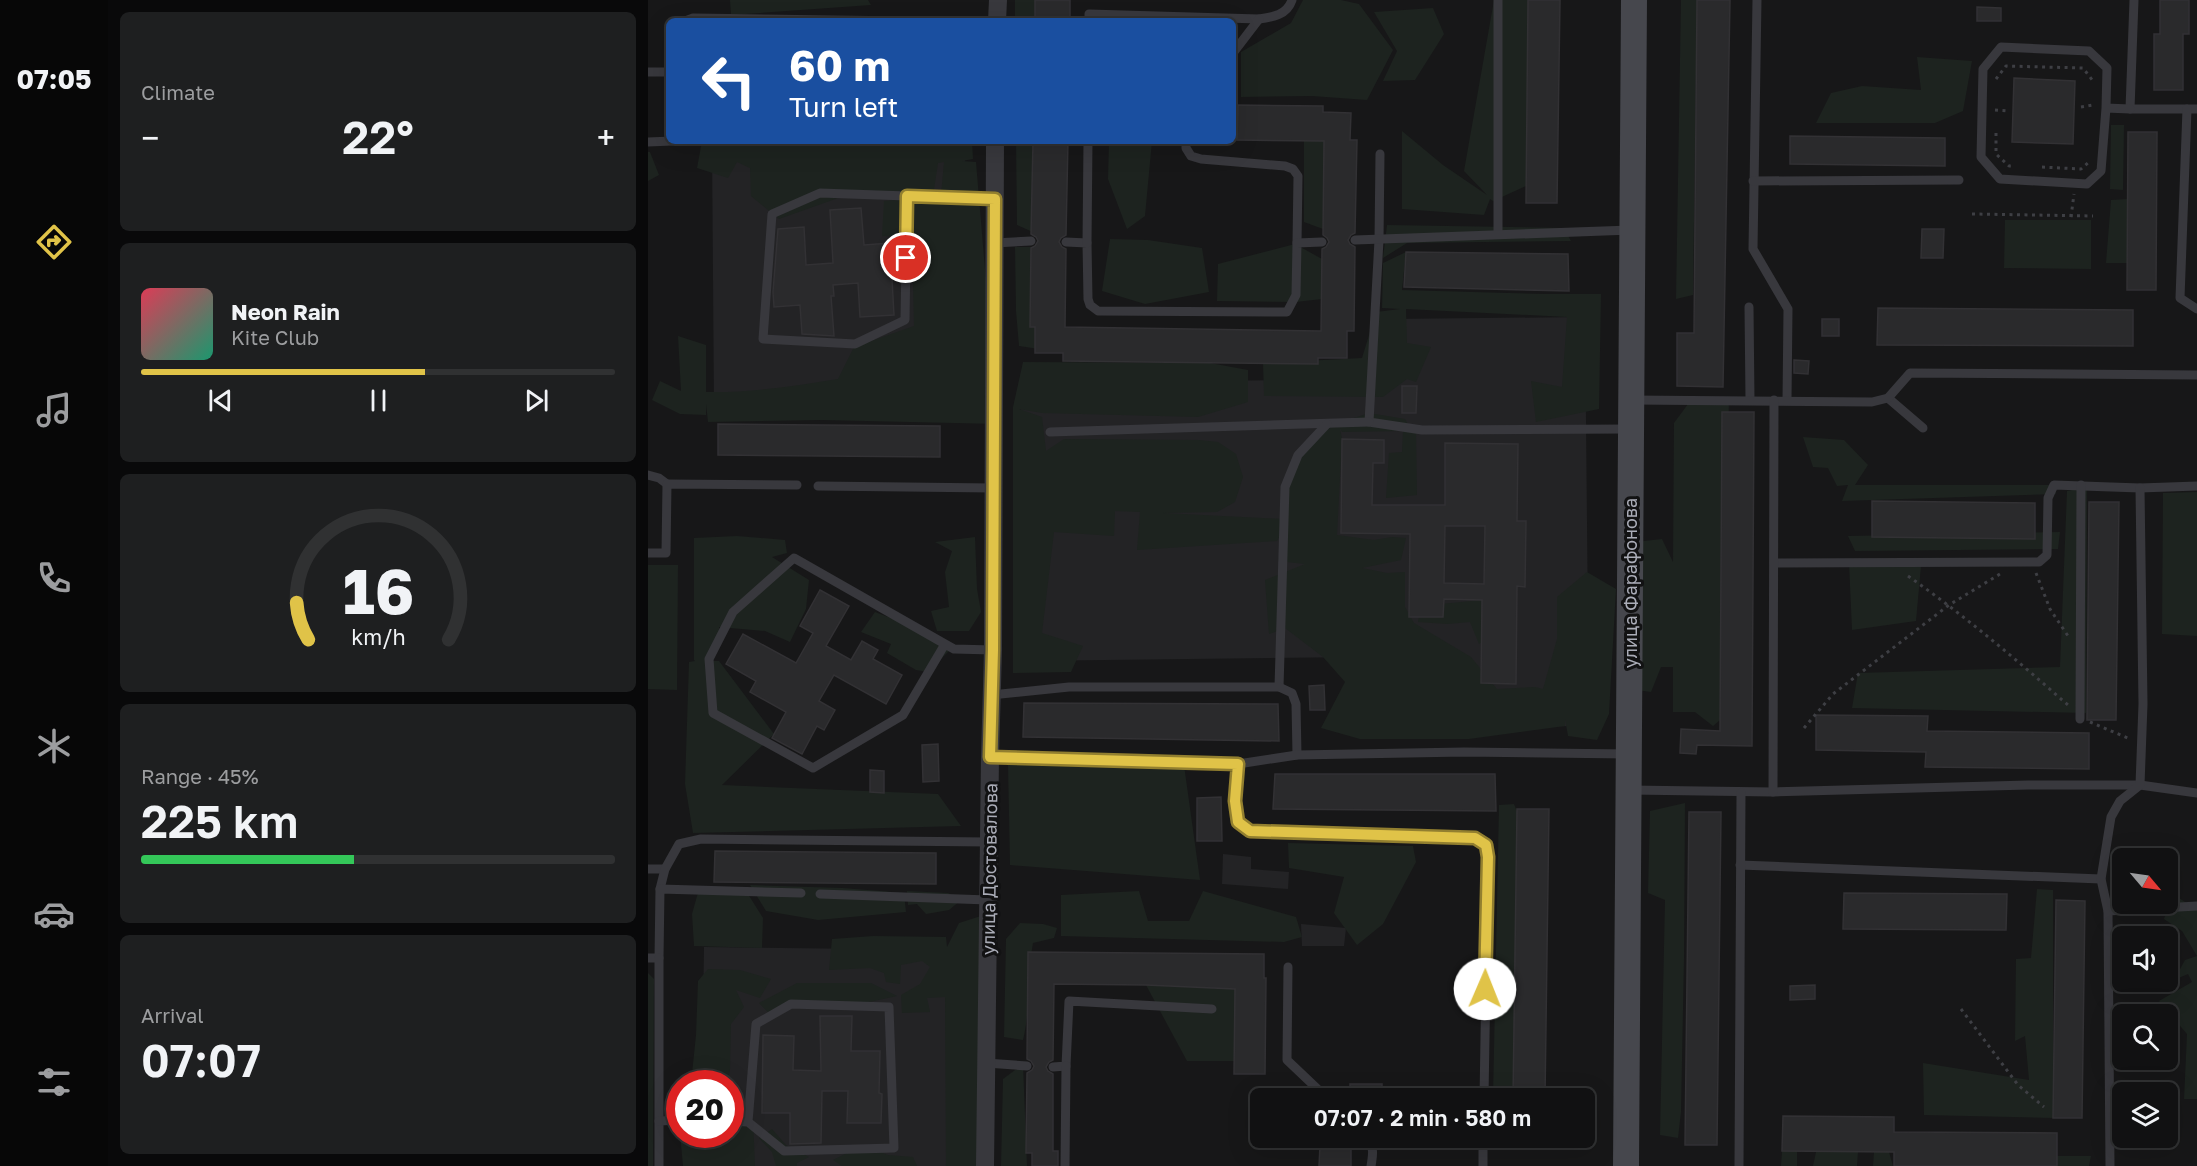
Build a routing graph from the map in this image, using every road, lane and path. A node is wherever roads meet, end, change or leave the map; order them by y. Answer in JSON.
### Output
{"nodes":[{"id":1,"x":998,"y":0,"type":"edge"},
{"id":2,"x":1292,"y":0,"type":"edge"},
{"id":3,"x":1498,"y":0,"type":"edge"},
{"id":4,"x":1634,"y":0,"type":"edge"},
{"id":5,"x":1757,"y":0,"type":"edge"},
{"id":6,"x":2134,"y":0,"type":"edge"},
{"id":7,"x":997,"y":18,"type":"edge"},
{"id":8,"x":1089,"y":18,"type":"edge"},
{"id":9,"x":1202,"y":18,"type":"edge"},
{"id":10,"x":1236,"y":19,"type":"edge"},
{"id":11,"x":1259,"y":20,"type":"junction"},
{"id":12,"x":1236,"y":49,"type":"edge"},
{"id":13,"x":648,"y":72,"type":"edge"},
{"id":14,"x":666,"y":72,"type":"edge"},
{"id":15,"x":1995,"y":80,"type":"dead end"},
{"id":16,"x":2093,"y":90,"type":"dead end"},
{"id":17,"x":2093,"y":98,"type":"dead end"},
{"id":18,"x":1995,"y":100,"type":"dead end"},
{"id":19,"x":2081,"y":107,"type":"dead end"},
{"id":20,"x":2093,"y":107,"type":"junction"},
{"id":21,"x":2106,"y":108,"type":"junction"},
{"id":22,"x":2130,"y":109,"type":"junction"},
{"id":23,"x":2192,"y":109,"type":"edge"},
{"id":24,"x":2008,"y":111,"type":"dead end"},
{"id":25,"x":1996,"y":133,"type":"dead end"},
{"id":26,"x":666,"y":141,"type":"edge"},
{"id":27,"x":648,"y":142,"type":"edge"},
{"id":28,"x":995,"y":144,"type":"edge"},
{"id":29,"x":1088,"y":144,"type":"edge"},
{"id":30,"x":1186,"y":144,"type":"edge"},
{"id":31,"x":1380,"y":154,"type":"dead end"},
{"id":32,"x":2091,"y":161,"type":"dead end"},
{"id":33,"x":2020,"y":166,"type":"dead end"},
{"id":34,"x":2042,"y":167,"type":"dead end"},
{"id":35,"x":1959,"y":180,"type":"dead end"},
{"id":36,"x":1753,"y":181,"type":"junction"},
{"id":37,"x":907,"y":196,"type":"junction"},
{"id":38,"x":995,"y":199,"type":"junction"},
{"id":39,"x":1972,"y":214,"type":"dead end"},
{"id":40,"x":2093,"y":216,"type":"dead end"},
{"id":41,"x":1633,"y":230,"type":"junction"},
{"id":42,"x":1498,"y":233,"type":"junction"},
{"id":43,"x":1355,"y":240,"type":"dead end"},
{"id":44,"x":1379,"y":240,"type":"junction"},
{"id":45,"x":1031,"y":241,"type":"dead end"},
{"id":46,"x":1066,"y":242,"type":"dead end"},
{"id":47,"x":1322,"y":242,"type":"dead end"},
{"id":48,"x":994,"y":243,"type":"junction"},
{"id":49,"x":1087,"y":243,"type":"junction"},
{"id":50,"x":1297,"y":243,"type":"junction"},
{"id":51,"x":1749,"y":307,"type":"dead end"},
{"id":52,"x":2197,"y":309,"type":"edge"},
{"id":53,"x":2197,"y":375,"type":"edge"},
{"id":54,"x":1888,"y":398,"type":"junction"},
{"id":55,"x":1631,"y":400,"type":"junction"},
{"id":56,"x":1750,"y":400,"type":"junction"},
{"id":57,"x":1774,"y":400,"type":"junction"},
{"id":58,"x":1787,"y":400,"type":"junction"},
{"id":59,"x":1369,"y":422,"type":"junction"},
{"id":60,"x":1327,"y":424,"type":"junction"},
{"id":61,"x":1923,"y":428,"type":"dead end"},
{"id":62,"x":1631,"y":429,"type":"junction"},
{"id":63,"x":1050,"y":432,"type":"dead end"},
{"id":64,"x":648,"y":475,"type":"edge"},
{"id":65,"x":667,"y":484,"type":"junction"},
{"id":66,"x":797,"y":485,"type":"dead end"},
{"id":67,"x":2081,"y":485,"type":"junction"},
{"id":68,"x":818,"y":486,"type":"dead end"},
{"id":69,"x":2197,"y":486,"type":"edge"},
{"id":70,"x":993,"y":488,"type":"junction"},
{"id":71,"x":2140,"y":488,"type":"junction"},
{"id":72,"x":648,"y":553,"type":"edge"},
{"id":73,"x":1774,"y":563,"type":"junction"},
{"id":74,"x":1890,"y":563,"type":"junction"},
{"id":75,"x":2016,"y":563,"type":"junction"},
{"id":76,"x":2032,"y":563,"type":"junction"},
{"id":77,"x":1949,"y":605,"type":"junction"},
{"id":78,"x":945,"y":644,"type":"junction"},
{"id":79,"x":993,"y":650,"type":"junction"},
{"id":80,"x":2080,"y":656,"type":"junction"},
{"id":81,"x":1279,"y":687,"type":"junction"},
{"id":82,"x":992,"y":695,"type":"junction"},
{"id":83,"x":2080,"y":719,"type":"junction"},
{"id":84,"x":1804,"y":728,"type":"dead end"},
{"id":85,"x":2142,"y":744,"type":"junction"},
{"id":86,"x":1629,"y":754,"type":"junction"},
{"id":87,"x":1297,"y":755,"type":"junction"},
{"id":88,"x":990,"y":757,"type":"junction"},
{"id":89,"x":1238,"y":764,"type":"junction"},
{"id":90,"x":2140,"y":785,"type":"junction"},
{"id":91,"x":1628,"y":790,"type":"junction"},
{"id":92,"x":1773,"y":792,"type":"junction"},
{"id":93,"x":1741,"y":793,"type":"junction"},
{"id":94,"x":2197,"y":793,"type":"edge"},
{"id":95,"x":989,"y":842,"type":"junction"},
{"id":96,"x":1740,"y":865,"type":"junction"},
{"id":97,"x":648,"y":869,"type":"edge"},
{"id":98,"x":665,"y":869,"type":"junction"},
{"id":99,"x":2101,"y":879,"type":"junction"},
{"id":100,"x":660,"y":889,"type":"junction"},
{"id":101,"x":801,"y":893,"type":"dead end"},
{"id":102,"x":820,"y":894,"type":"dead end"},
{"id":103,"x":988,"y":900,"type":"junction"},
{"id":104,"x":2197,"y":906,"type":"edge"},
{"id":105,"x":2108,"y":912,"type":"junction"},
{"id":106,"x":648,"y":958,"type":"edge"},
{"id":107,"x":659,"y":958,"type":"junction"},
{"id":108,"x":1288,"y":967,"type":"dead end"},
{"id":109,"x":1212,"y":1009,"type":"dead end"},
{"id":110,"x":1961,"y":1009,"type":"dead end"},
{"id":111,"x":986,"y":1063,"type":"junction"},
{"id":112,"x":1027,"y":1066,"type":"dead end"},
{"id":113,"x":1066,"y":1066,"type":"junction"},
{"id":114,"x":1053,"y":1067,"type":"dead end"},
{"id":115,"x":1316,"y":1088,"type":"edge"},
{"id":116,"x":1484,"y":1088,"type":"edge"},
{"id":117,"x":2044,"y":1107,"type":"dead end"},
{"id":118,"x":659,"y":1121,"type":"junction"},
{"id":119,"x":666,"y":1121,"type":"edge"},
{"id":120,"x":744,"y":1122,"type":"edge"},
{"id":121,"x":748,"y":1122,"type":"junction"},
{"id":122,"x":1372,"y":1148,"type":"edge"},
{"id":123,"x":1483,"y":1148,"type":"edge"},
{"id":124,"x":659,"y":1166,"type":"edge"},
{"id":125,"x":985,"y":1166,"type":"edge"},
{"id":126,"x":1065,"y":1166,"type":"edge"},
{"id":127,"x":1371,"y":1166,"type":"edge"},
{"id":128,"x":1483,"y":1166,"type":"edge"},
{"id":129,"x":1626,"y":1166,"type":"edge"},
{"id":130,"x":1739,"y":1166,"type":"edge"},
{"id":131,"x":2109,"y":1166,"type":"edge"}],
"edges":[{"from":1,"to":7,"type":"street"},
{"from":2,"to":11,"type":"lane"},
{"from":3,"to":42,"type":"lane"},
{"from":4,"to":41,"type":"street","name":"улица Фарафонова"},
{"from":5,"to":36,"type":"lane"},
{"from":6,"to":22,"type":"lane"},
{"from":8,"to":9,"type":"lane"},
{"from":10,"to":11,"type":"lane"},
{"from":11,"to":12,"type":"lane"},
{"from":13,"to":14,"type":"lane"},
{"from":15,"to":16,"type":"path"},
{"from":17,"to":20,"type":"path"},
{"from":18,"to":24,"type":"path"},
{"from":19,"to":20,"type":"path"},
{"from":20,"to":21,"type":"path"},
{"from":21,"to":21,"type":"lane"},
{"from":21,"to":22,"type":"lane"},
{"from":22,"to":23,"type":"lane"},
{"from":23,"to":52,"type":"lane"},
{"from":25,"to":33,"type":"path"},
{"from":26,"to":27,"type":"lane"},
{"from":28,"to":38,"type":"street","name":"улица Достовалова"},
{"from":29,"to":49,"type":"lane"},
{"from":30,"to":50,"type":"lane"},
{"from":31,"to":44,"type":"lane"},
{"from":32,"to":34,"type":"path"},
{"from":35,"to":36,"type":"lane"},
{"from":36,"to":58,"type":"lane"},
{"from":37,"to":37,"type":"lane"},
{"from":37,"to":38,"type":"lane"},
{"from":38,"to":48,"type":"street","name":"улица Достовалова"},
{"from":39,"to":40,"type":"path"},
{"from":41,"to":42,"type":"lane"},
{"from":41,"to":55,"type":"street","name":"улица Фарафонова"},
{"from":42,"to":44,"type":"lane"},
{"from":43,"to":44,"type":"lane"},
{"from":44,"to":59,"type":"lane"},
{"from":45,"to":48,"type":"lane"},
{"from":46,"to":49,"type":"lane"},
{"from":47,"to":50,"type":"lane"},
{"from":48,"to":70,"type":"street","name":"улица Достовалова"},
{"from":49,"to":50,"type":"lane"},
{"from":51,"to":56,"type":"lane"},
{"from":53,"to":54,"type":"lane"},
{"from":54,"to":58,"type":"lane"},
{"from":54,"to":61,"type":"lane"},
{"from":55,"to":56,"type":"lane"},
{"from":55,"to":62,"type":"street","name":"улица Фарафонова"},
{"from":56,"to":57,"type":"lane"},
{"from":57,"to":58,"type":"lane"},
{"from":57,"to":73,"type":"lane"},
{"from":59,"to":60,"type":"lane"},
{"from":59,"to":62,"type":"lane"},
{"from":60,"to":63,"type":"lane"},
{"from":60,"to":81,"type":"lane"},
{"from":62,"to":86,"type":"street","name":"улица Фарафонова"},
{"from":64,"to":65,"type":"lane"},
{"from":65,"to":66,"type":"lane"},
{"from":65,"to":72,"type":"lane"},
{"from":67,"to":71,"type":"lane"},
{"from":67,"to":76,"type":"lane"},
{"from":67,"to":80,"type":"lane"},
{"from":68,"to":70,"type":"lane"},
{"from":69,"to":71,"type":"lane"},
{"from":70,"to":79,"type":"street","name":"улица Достовалова"},
{"from":71,"to":85,"type":"lane"},
{"from":73,"to":74,"type":"lane"},
{"from":73,"to":92,"type":"lane"},
{"from":74,"to":75,"type":"lane"},
{"from":74,"to":77,"type":"path"},
{"from":75,"to":76,"type":"lane"},
{"from":75,"to":77,"type":"path"},
{"from":76,"to":80,"type":"path"},
{"from":77,"to":83,"type":"path"},
{"from":77,"to":84,"type":"path"},
{"from":78,"to":78,"type":"lane"},
{"from":78,"to":79,"type":"lane"},
{"from":79,"to":82,"type":"street","name":"улица Достовалова"},
{"from":80,"to":83,"type":"lane"},
{"from":81,"to":82,"type":"lane"},
{"from":81,"to":87,"type":"lane"},
{"from":82,"to":88,"type":"street","name":"улица Достовалова"},
{"from":83,"to":85,"type":"path"},
{"from":85,"to":90,"type":"lane"},
{"from":86,"to":87,"type":"lane"},
{"from":86,"to":91,"type":"street","name":"улица Фарафонова"},
{"from":87,"to":89,"type":"lane"},
{"from":88,"to":89,"type":"lane"},
{"from":88,"to":95,"type":"street","name":"улица Достовалова"},
{"from":89,"to":116,"type":"lane"},
{"from":90,"to":92,"type":"lane"},
{"from":90,"to":94,"type":"lane"},
{"from":90,"to":99,"type":"lane"},
{"from":91,"to":93,"type":"lane"},
{"from":91,"to":129,"type":"street","name":"улица Фарафонова"},
{"from":92,"to":93,"type":"lane"},
{"from":93,"to":96,"type":"lane"},
{"from":95,"to":98,"type":"lane"},
{"from":95,"to":103,"type":"street","name":"улица Достовалова"},
{"from":96,"to":99,"type":"lane"},
{"from":96,"to":130,"type":"lane"},
{"from":97,"to":98,"type":"lane"},
{"from":98,"to":100,"type":"lane"},
{"from":99,"to":105,"type":"lane"},
{"from":100,"to":101,"type":"lane"},
{"from":100,"to":107,"type":"lane"},
{"from":102,"to":103,"type":"lane"},
{"from":103,"to":111,"type":"street","name":"улица Достовалова"},
{"from":104,"to":105,"type":"lane"},
{"from":105,"to":131,"type":"lane"},
{"from":106,"to":107,"type":"lane"},
{"from":107,"to":118,"type":"lane"},
{"from":108,"to":115,"type":"lane"},
{"from":109,"to":113,"type":"lane"},
{"from":110,"to":117,"type":"path"},
{"from":111,"to":112,"type":"lane"},
{"from":111,"to":125,"type":"street","name":"улица Достовалова"},
{"from":113,"to":114,"type":"lane"},
{"from":113,"to":126,"type":"lane"},
{"from":118,"to":119,"type":"lane"},
{"from":118,"to":124,"type":"lane"},
{"from":120,"to":121,"type":"lane"},
{"from":121,"to":121,"type":"lane"},
{"from":122,"to":127,"type":"lane"},
{"from":123,"to":128,"type":"lane"}]}
